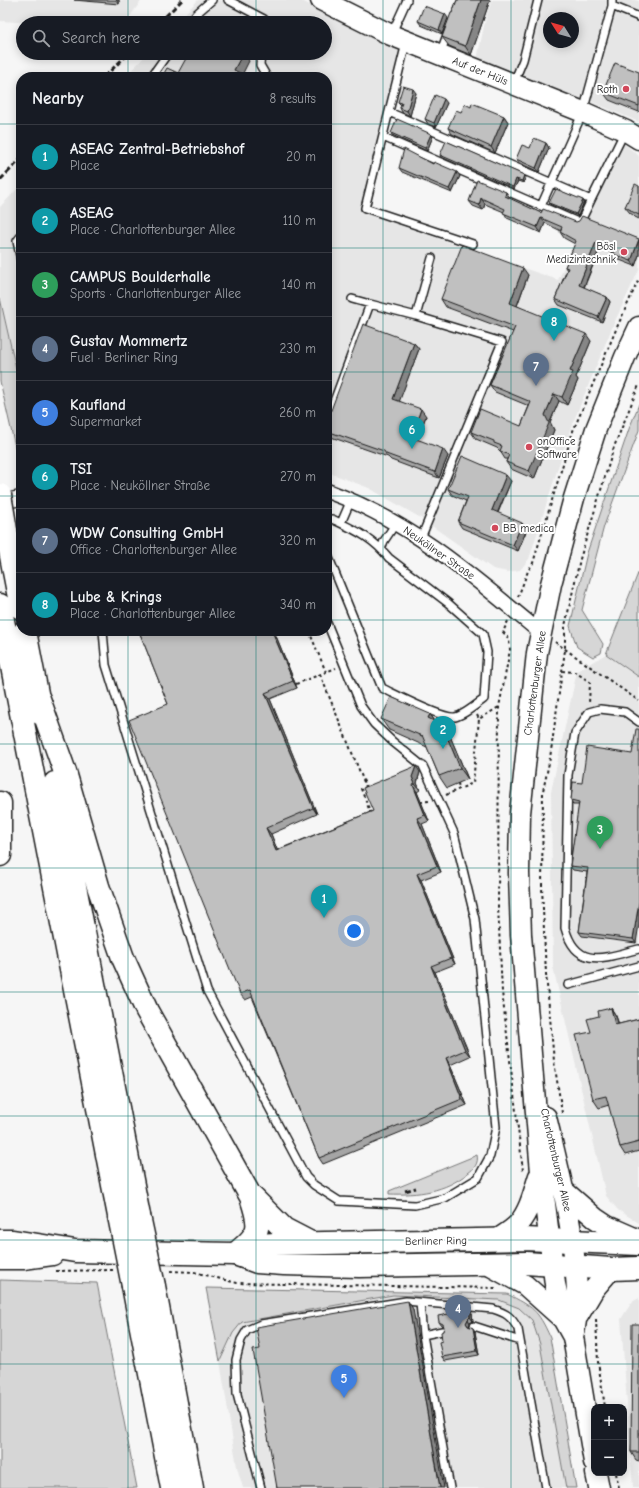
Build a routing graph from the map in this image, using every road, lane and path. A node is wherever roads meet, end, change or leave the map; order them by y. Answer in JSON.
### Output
{"nodes":[{"id":1,"x":212,"y":0,"type":"edge"},
{"id":2,"x":228,"y":0,"type":"edge"},
{"id":3,"x":321,"y":0,"type":"edge"},
{"id":4,"x":407,"y":0,"type":"edge"},
{"id":5,"x":538,"y":0,"type":"edge"},
{"id":6,"x":612,"y":3,"type":"edge"},
{"id":7,"x":194,"y":16,"type":"edge"},
{"id":8,"x":258,"y":16,"type":"edge"},
{"id":9,"x":639,"y":17,"type":"edge"},
{"id":10,"x":450,"y":26,"type":"edge"},
{"id":11,"x":399,"y":38,"type":"junction"},
{"id":12,"x":440,"y":55,"type":"junction"},
{"id":13,"x":163,"y":60,"type":"edge"},
{"id":14,"x":260,"y":60,"type":"edge"},
{"id":15,"x":155,"y":72,"type":"edge"},
{"id":16,"x":264,"y":72,"type":"edge"},
{"id":17,"x":514,"y":84,"type":"junction"},
{"id":18,"x":389,"y":112,"type":"junction"},
{"id":19,"x":583,"y":112,"type":"junction"},
{"id":20,"x":632,"y":135,"type":"edge"},
{"id":21,"x":383,"y":137,"type":"junction"},
{"id":22,"x":552,"y":182,"type":"junction"},
{"id":23,"x":591,"y":200,"type":"junction"},
{"id":24,"x":541,"y":206,"type":"junction"},
{"id":25,"x":473,"y":244,"type":"dead end"},
{"id":26,"x":432,"y":258,"type":"dead end"},
{"id":27,"x":352,"y":299,"type":"dead end"},
{"id":28,"x":370,"y":304,"type":"junction"},
{"id":29,"x":416,"y":316,"type":"junction"},
{"id":30,"x":639,"y":327,"type":"edge"},
{"id":31,"x":332,"y":407,"type":"edge"},
{"id":32,"x":332,"y":493,"type":"edge"},
{"id":33,"x":0,"y":495,"type":"edge"},
{"id":34,"x":16,"y":499,"type":"edge"},
{"id":35,"x":351,"y":500,"type":"junction"},
{"id":36,"x":0,"y":502,"type":"edge"},
{"id":37,"x":332,"y":518,"type":"edge"},
{"id":38,"x":341,"y":523,"type":"junction"},
{"id":39,"x":396,"y":523,"type":"junction"},
{"id":40,"x":421,"y":538,"type":"junction"},
{"id":41,"x":381,"y":549,"type":"junction"},
{"id":42,"x":332,"y":565,"type":"edge"},
{"id":43,"x":16,"y":582,"type":"edge"},
{"id":44,"x":0,"y":605,"type":"edge"},
{"id":45,"x":541,"y":633,"type":"junction"},
{"id":46,"x":332,"y":635,"type":"edge"},
{"id":47,"x":27,"y":636,"type":"edge"},
{"id":48,"x":103,"y":636,"type":"edge"},
{"id":49,"x":562,"y":671,"type":"dead end"},
{"id":50,"x":326,"y":672,"type":"dead end"},
{"id":51,"x":320,"y":674,"type":"junction"},
{"id":52,"x":296,"y":684,"type":"dead end"},
{"id":53,"x":589,"y":691,"type":"dead end"},
{"id":54,"x":39,"y":699,"type":"junction"},
{"id":55,"x":639,"y":701,"type":"edge"},
{"id":56,"x":499,"y":707,"type":"dead end"},
{"id":57,"x":472,"y":708,"type":"junction"},
{"id":58,"x":479,"y":719,"type":"junction"},
{"id":59,"x":639,"y":722,"type":"edge"},
{"id":60,"x":458,"y":783,"type":"edge"},
{"id":61,"x":373,"y":784,"type":"edge"},
{"id":62,"x":366,"y":787,"type":"junction"},
{"id":63,"x":459,"y":789,"type":"junction"},
{"id":64,"x":438,"y":798,"type":"junction"},
{"id":65,"x":420,"y":802,"type":"edge"},
{"id":66,"x":0,"y":803,"type":"edge"},
{"id":67,"x":373,"y":819,"type":"edge"},
{"id":68,"x":0,"y":855,"type":"edge"},
{"id":69,"x":639,"y":949,"type":"edge"},
{"id":70,"x":639,"y":966,"type":"edge"},
{"id":71,"x":568,"y":985,"type":"dead end"},
{"id":72,"x":532,"y":1055,"type":"junction"},
{"id":73,"x":541,"y":1172,"type":"junction"},
{"id":74,"x":564,"y":1190,"type":"junction"},
{"id":75,"x":251,"y":1197,"type":"junction"},
{"id":76,"x":129,"y":1216,"type":"junction"},
{"id":77,"x":549,"y":1239,"type":"junction"},
{"id":78,"x":496,"y":1240,"type":"junction"},
{"id":79,"x":572,"y":1240,"type":"junction"},
{"id":80,"x":639,"y":1240,"type":"edge"},
{"id":81,"x":0,"y":1241,"type":"edge"},
{"id":82,"x":311,"y":1243,"type":"junction"},
{"id":83,"x":639,"y":1244,"type":"edge"},
{"id":84,"x":75,"y":1250,"type":"junction"},
{"id":85,"x":235,"y":1254,"type":"junction"},
{"id":86,"x":0,"y":1258,"type":"edge"},
{"id":87,"x":487,"y":1264,"type":"junction"},
{"id":88,"x":552,"y":1264,"type":"junction"},
{"id":89,"x":575,"y":1266,"type":"junction"},
{"id":90,"x":639,"y":1268,"type":"edge"},
{"id":91,"x":611,"y":1269,"type":"junction"},
{"id":92,"x":237,"y":1283,"type":"dead end"},
{"id":93,"x":143,"y":1286,"type":"junction"},
{"id":94,"x":498,"y":1288,"type":"dead end"},
{"id":95,"x":420,"y":1303,"type":"junction"},
{"id":96,"x":579,"y":1318,"type":"junction"},
{"id":97,"x":474,"y":1326,"type":"dead end"},
{"id":98,"x":442,"y":1331,"type":"edge"},
{"id":99,"x":423,"y":1335,"type":"junction"},
{"id":100,"x":520,"y":1341,"type":"junction"},
{"id":101,"x":605,"y":1404,"type":"edge"},
{"id":102,"x":591,"y":1444,"type":"edge"},
{"id":103,"x":597,"y":1476,"type":"edge"},
{"id":104,"x":617,"y":1476,"type":"edge"},
{"id":105,"x":172,"y":1488,"type":"edge"},
{"id":106,"x":192,"y":1488,"type":"edge"},
{"id":107,"x":261,"y":1488,"type":"edge"},
{"id":108,"x":450,"y":1488,"type":"edge"},
{"id":109,"x":546,"y":1488,"type":"edge"},
{"id":110,"x":599,"y":1488,"type":"edge"},
{"id":111,"x":619,"y":1488,"type":"edge"}],
"edges":[{"from":1,"to":7,"type":"lane"},
{"from":2,"to":8,"type":"lane"},
{"from":3,"to":11,"type":"street","name":"Auf der Hüls"},
{"from":4,"to":11,"type":"lane"},
{"from":5,"to":17,"type":"lane"},
{"from":6,"to":9,"type":"lane"},
{"from":6,"to":19,"type":"lane"},
{"from":10,"to":12,"type":"lane"},
{"from":11,"to":12,"type":"street","name":"Auf der Hüls"},
{"from":11,"to":18,"type":"lane"},
{"from":12,"to":17,"type":"street","name":"Auf der Hüls"},
{"from":13,"to":15,"type":"lane"},
{"from":14,"to":16,"type":"lane"},
{"from":17,"to":19,"type":"street","name":"Auf der Hüls"},
{"from":18,"to":21,"type":"lane"},
{"from":18,"to":22,"type":"lane"},
{"from":19,"to":20,"type":"street","name":"Auf der Hüls"},
{"from":19,"to":22,"type":"lane"},
{"from":20,"to":23,"type":"lane"},
{"from":21,"to":24,"type":"lane"},
{"from":21,"to":25,"type":"lane"},
{"from":22,"to":23,"type":"lane"},
{"from":22,"to":24,"type":"lane"},
{"from":23,"to":24,"type":"lane"},
{"from":26,"to":29,"type":"lane"},
{"from":27,"to":28,"type":"lane"},
{"from":28,"to":29,"type":"lane"},
{"from":28,"to":31,"type":"lane"},
{"from":29,"to":40,"type":"lane"},
{"from":30,"to":45,"type":"street","name":"Charlottenburger Allee"},
{"from":32,"to":35,"type":"street","name":"Neuköllner Straße"},
{"from":33,"to":43,"type":"main road","bridge":true},
{"from":34,"to":36,"type":"street"},
{"from":35,"to":38,"type":"lane"},
{"from":35,"to":39,"type":"street","name":"Neuköllner Straße"},
{"from":37,"to":38,"type":"lane"},
{"from":38,"to":41,"type":"lane"},
{"from":39,"to":40,"type":"street","name":"Neuköllner Straße"},
{"from":39,"to":41,"type":"lane"},
{"from":40,"to":45,"type":"street","name":"Neuköllner Straße"},
{"from":41,"to":57,"type":"lane"},
{"from":42,"to":57,"type":"lane"},
{"from":44,"to":76,"type":"main road"},
{"from":45,"to":55,"type":"path"},
{"from":45,"to":72,"type":"street","name":"Charlottenburger Allee"},
{"from":46,"to":64,"type":"lane"},
{"from":47,"to":54,"type":"main road"},
{"from":48,"to":64,"type":"lane"},
{"from":49,"to":53,"type":"path"},
{"from":50,"to":51,"type":"path"},
{"from":51,"to":52,"type":"path"},
{"from":51,"to":62,"type":"path"},
{"from":54,"to":75,"type":"main road"},
{"from":54,"to":76,"type":"main road"},
{"from":56,"to":58,"type":"path"},
{"from":57,"to":58,"type":"path"},
{"from":58,"to":63,"type":"path"},
{"from":59,"to":69,"type":"lane"},
{"from":60,"to":63,"type":"path"},
{"from":61,"to":62,"type":"path"},
{"from":62,"to":67,"type":"path"},
{"from":63,"to":64,"type":"path"},
{"from":64,"to":65,"type":"path"},
{"from":66,"to":68,"type":"main road"},
{"from":70,"to":71,"type":"lane"},
{"from":72,"to":73,"type":"street","name":"Charlottenburger Allee"},
{"from":72,"to":74,"type":"street","name":"Charlottenburger Allee"},
{"from":73,"to":77,"type":"street","name":"Charlottenburger Allee"},
{"from":73,"to":78,"type":"street"},
{"from":74,"to":79,"type":"street","name":"Charlottenburger Allee"},
{"from":74,"to":80,"type":"street"},
{"from":75,"to":82,"type":"main road"},
{"from":75,"to":85,"type":"main road"},
{"from":76,"to":93,"type":"main road","bridge":true},
{"from":77,"to":78,"type":"main road","name":"Berliner Ring"},
{"from":77,"to":79,"type":"main road","name":"Berliner Ring"},
{"from":77,"to":88,"type":"street","name":"Charlottenburger Allee"},
{"from":78,"to":82,"type":"main road","name":"Berliner Ring"},
{"from":79,"to":83,"type":"main road","name":"Berliner Ring"},
{"from":79,"to":89,"type":"street","name":"Charlottenburger Allee"},
{"from":81,"to":84,"type":"main road","name":"Berliner Ring"},
{"from":82,"to":85,"type":"main road","name":"Berliner Ring"},
{"from":84,"to":85,"type":"main road","name":"Berliner Ring"},
{"from":84,"to":86,"type":"main road","name":"Berliner Ring"},
{"from":85,"to":87,"type":"main road","name":"Berliner Ring"},
{"from":87,"to":88,"type":"main road","name":"Berliner Ring"},
{"from":87,"to":96,"type":"street"},
{"from":88,"to":89,"type":"main road","name":"Berliner Ring"},
{"from":88,"to":96,"type":"street","name":"Charlottenburger Allee"},
{"from":89,"to":91,"type":"main road","name":"Berliner Ring"},
{"from":89,"to":96,"type":"street","name":"Charlottenburger Allee"},
{"from":90,"to":91,"type":"main road","name":"Berliner Ring"},
{"from":91,"to":96,"type":"street"},
{"from":92,"to":94,"type":"path"},
{"from":93,"to":105,"type":"main road"},
{"from":93,"to":106,"type":"main road"},
{"from":95,"to":99,"type":"lane"},
{"from":95,"to":100,"type":"lane"},
{"from":95,"to":107,"type":"lane"},
{"from":96,"to":101,"type":"path"},
{"from":96,"to":102,"type":"street"},
{"from":97,"to":100,"type":"lane"},
{"from":98,"to":99,"type":"lane"},
{"from":99,"to":108,"type":"lane"},
{"from":100,"to":109,"type":"lane"},
{"from":103,"to":110,"type":"street"},
{"from":104,"to":111,"type":"path"}]}
